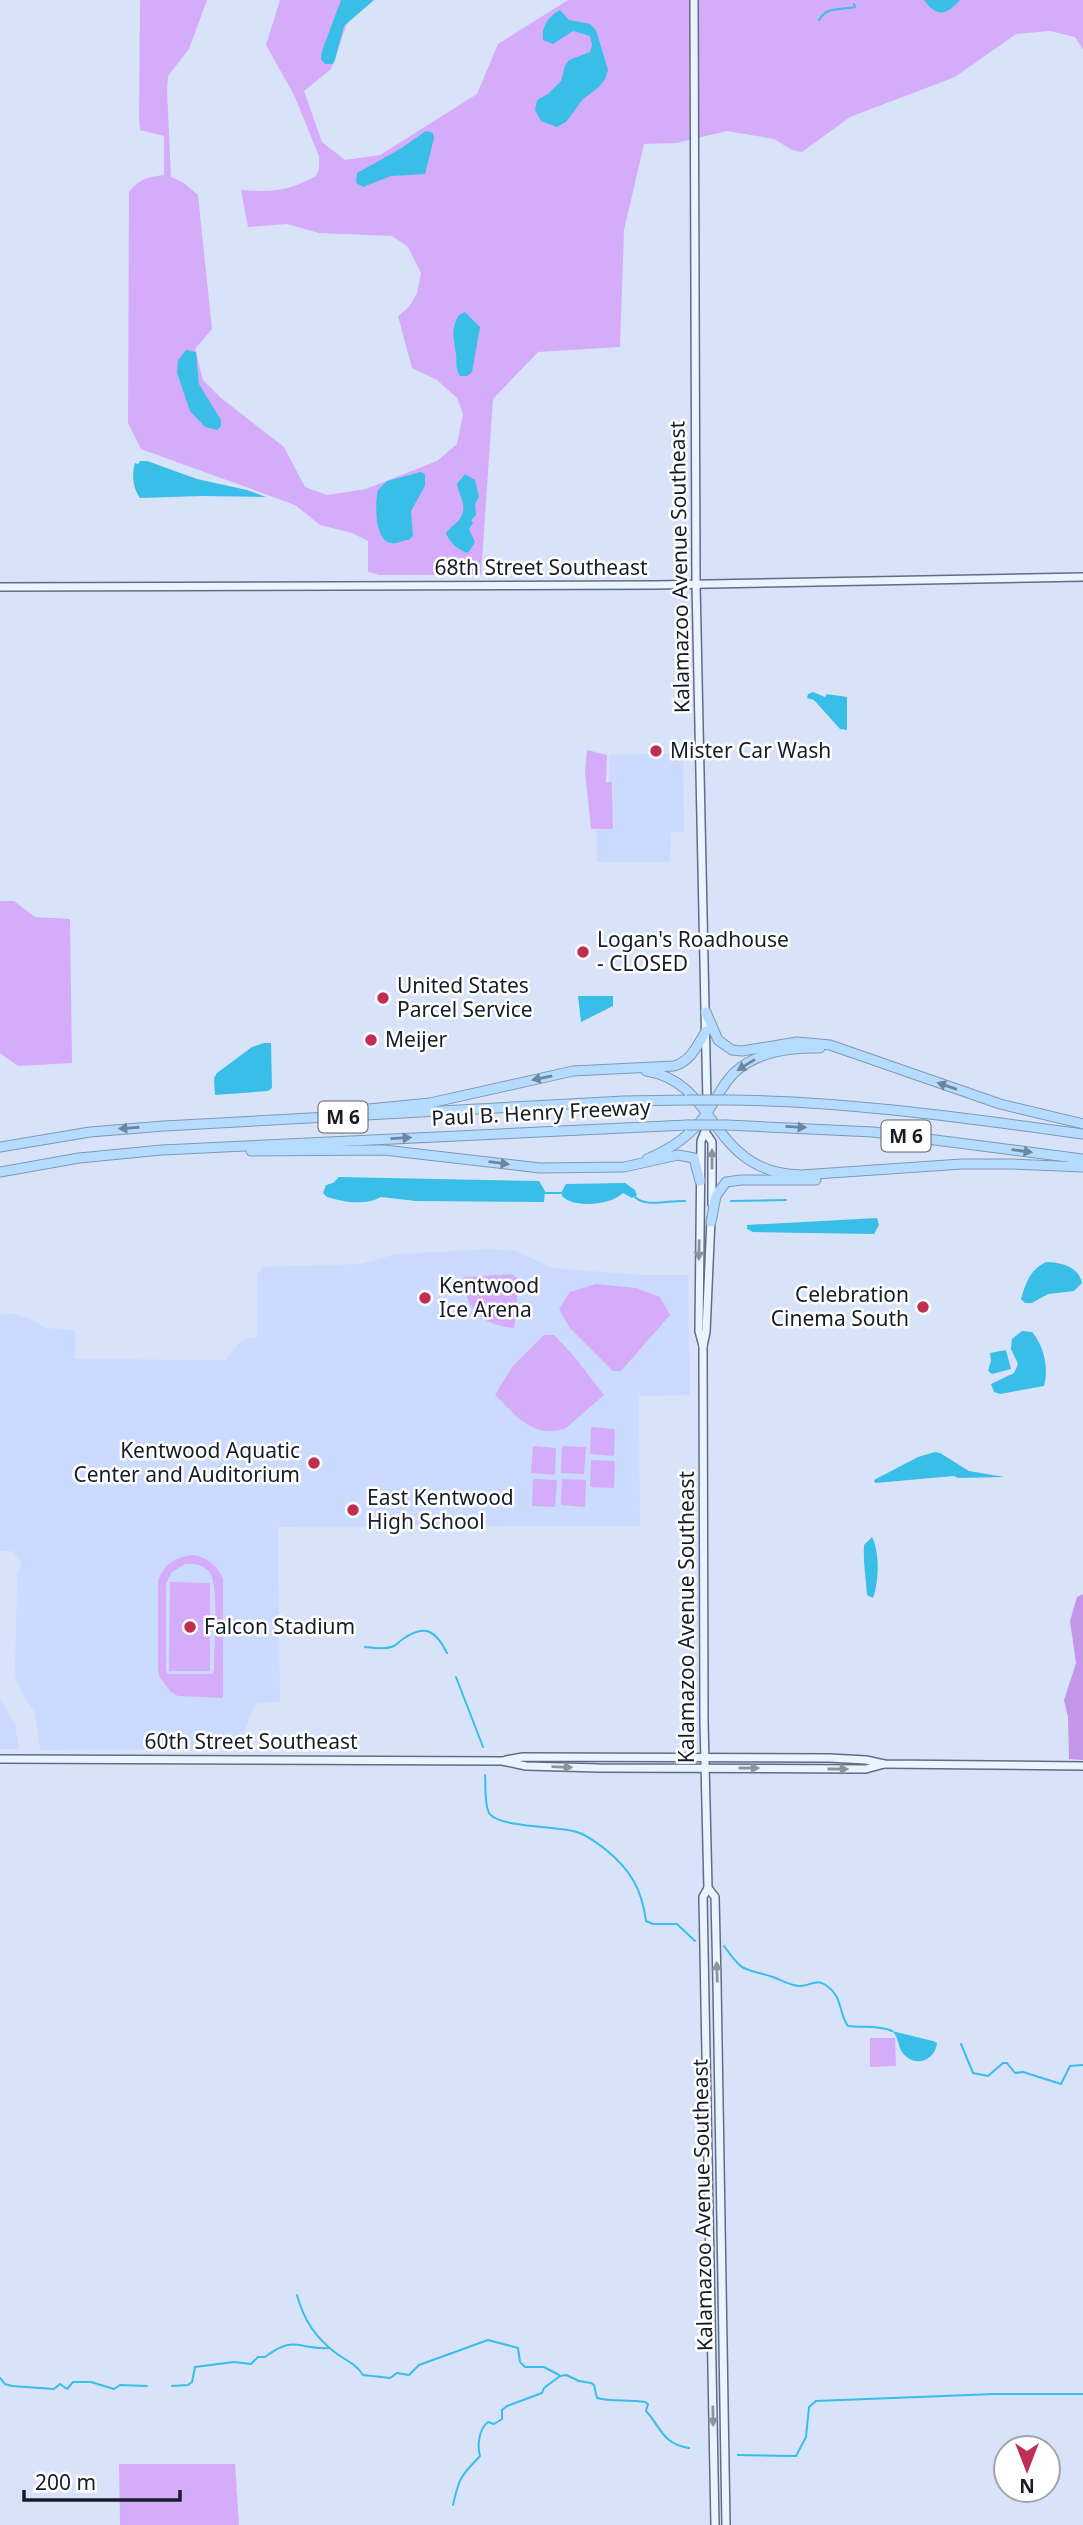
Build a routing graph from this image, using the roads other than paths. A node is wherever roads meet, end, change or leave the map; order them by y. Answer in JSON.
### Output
{"nodes":[{"id":1,"x":695,"y":0,"type":"edge"},
{"id":2,"x":1083,"y":577,"type":"edge"},
{"id":3,"x":696,"y":584,"type":"junction"},
{"id":4,"x":0,"y":587,"type":"edge"},
{"id":5,"x":706,"y":1012,"type":"junction"},
{"id":6,"x":706,"y":1031,"type":"junction"},
{"id":7,"x":883,"y":1064,"type":"junction"},
{"id":8,"x":610,"y":1069,"type":"junction"},
{"id":9,"x":706,"y":1114,"type":"junction"},
{"id":10,"x":1083,"y":1124,"type":"edge"},
{"id":11,"x":164,"y":1126,"type":"junction"},
{"id":12,"x":706,"y":1133,"type":"junction"},
{"id":13,"x":1083,"y":1134,"type":"edge"},
{"id":14,"x":0,"y":1147,"type":"edge"},
{"id":15,"x":162,"y":1150,"type":"junction"},
{"id":16,"x":1083,"y":1159,"type":"edge"},
{"id":17,"x":596,"y":1167,"type":"junction"},
{"id":18,"x":1083,"y":1167,"type":"edge"},
{"id":19,"x":883,"y":1170,"type":"junction"},
{"id":20,"x":0,"y":1172,"type":"edge"},
{"id":21,"x":700,"y":1181,"type":"junction"},
{"id":22,"x":711,"y":1222,"type":"junction"},
{"id":23,"x":703,"y":1346,"type":"junction"},
{"id":24,"x":624,"y":1756,"type":"junction"},
{"id":25,"x":705,"y":1757,"type":"junction"},
{"id":26,"x":802,"y":1758,"type":"junction"},
{"id":27,"x":0,"y":1759,"type":"edge"},
{"id":28,"x":502,"y":1761,"type":"junction"},
{"id":29,"x":884,"y":1764,"type":"junction"},
{"id":30,"x":1083,"y":1766,"type":"edge"},
{"id":31,"x":605,"y":1768,"type":"junction"},
{"id":32,"x":792,"y":1768,"type":"junction"},
{"id":33,"x":705,"y":1769,"type":"junction"},
{"id":34,"x":708,"y":1888,"type":"junction"},
{"id":35,"x":703,"y":1916,"type":"junction"},
{"id":36,"x":716,"y":1924,"type":"junction"},
{"id":37,"x":705,"y":1975,"type":"junction"},
{"id":38,"x":717,"y":2017,"type":"junction"},
{"id":39,"x":713,"y":2444,"type":"junction"},
{"id":40,"x":726,"y":2499,"type":"junction"},
{"id":41,"x":715,"y":2525,"type":"edge"},
{"id":42,"x":726,"y":2525,"type":"edge"}],
"edges":[{"from":1,"to":3,"type":"main road","name":"Kalamazoo Avenue Southeast"},
{"from":2,"to":3,"type":"main road","name":"68th Street Southeast"},
{"from":3,"to":4,"type":"main road","name":"68th Street Southeast"},
{"from":3,"to":5,"type":"main road","name":"Kalamazoo Avenue Southeast"},
{"from":5,"to":6,"type":"main road","name":"Kalamazoo Avenue Southeast"},
{"from":5,"to":7,"type":"highway"},
{"from":6,"to":8,"type":"highway"},
{"from":6,"to":9,"type":"main road","name":"Kalamazoo Avenue Southeast"},
{"from":7,"to":9,"type":"highway","one_way":true},
{"from":10,"to":7,"type":"highway","one_way":true},
{"from":8,"to":9,"type":"highway"},
{"from":8,"to":11,"type":"highway","one_way":true},
{"from":9,"to":12,"type":"main road","name":"Kalamazoo Avenue Southeast"},
{"from":9,"to":17,"type":"highway"},
{"from":9,"to":19,"type":"highway"},
{"from":11,"to":13,"type":"highway","name":"Paul B. Henry Freeway","number":"M 6","bridge":true},
{"from":11,"to":14,"type":"highway","name":"Paul B. Henry Freeway","number":"M 6","one_way":true},
{"from":12,"to":21,"type":"main road","name":"Kalamazoo Avenue Southeast"},
{"from":22,"to":12,"type":"main road","name":"Kalamazoo Avenue Southeast","one_way":true},
{"from":15,"to":16,"type":"highway","name":"Paul B. Henry Freeway","number":"M 6","one_way":true,"bridge":true},
{"from":15,"to":17,"type":"highway","one_way":true},
{"from":15,"to":20,"type":"highway","name":"Paul B. Henry Freeway","number":"M 6"},
{"from":17,"to":21,"type":"highway"},
{"from":18,"to":19,"type":"highway"},
{"from":19,"to":22,"type":"highway"},
{"from":21,"to":23,"type":"main road","name":"Kalamazoo Avenue Southeast","one_way":true},
{"from":22,"to":23,"type":"main road","name":"Kalamazoo Avenue Southeast"},
{"from":23,"to":25,"type":"main road","name":"Kalamazoo Avenue Southeast"},
{"from":24,"to":25,"type":"main road","name":"60th Street Southeast"},
{"from":24,"to":28,"type":"main road","name":"60th Street Southeast"},
{"from":24,"to":31,"type":"main road"},
{"from":25,"to":26,"type":"main road","name":"60th Street Southeast"},
{"from":25,"to":33,"type":"main road","name":"Kalamazoo Avenue Southeast"},
{"from":26,"to":29,"type":"main road","name":"60th Street Southeast"},
{"from":26,"to":32,"type":"main road"},
{"from":27,"to":28,"type":"main road","name":"60th Street Southeast"},
{"from":28,"to":31,"type":"main road","name":"60th Street Southeast","one_way":true},
{"from":29,"to":30,"type":"main road","name":"60th Street Southeast"},
{"from":32,"to":29,"type":"main road","name":"60th Street Southeast","one_way":true},
{"from":31,"to":33,"type":"main road","name":"60th Street Southeast"},
{"from":33,"to":32,"type":"main road","name":"60th Street Southeast","one_way":true},
{"from":33,"to":34,"type":"main road","name":"Kalamazoo Avenue Southeast"},
{"from":34,"to":35,"type":"main road","name":"Kalamazoo Avenue Southeast"},
{"from":34,"to":36,"type":"main road","name":"Kalamazoo Avenue Southeast"},
{"from":35,"to":36,"type":"main road"},
{"from":35,"to":37,"type":"main road","name":"Kalamazoo Avenue Southeast"},
{"from":38,"to":36,"type":"main road","name":"Kalamazoo Avenue Southeast","one_way":true},
{"from":37,"to":38,"type":"main road"},
{"from":37,"to":39,"type":"main road","name":"Kalamazoo Avenue Southeast","one_way":true},
{"from":38,"to":40,"type":"main road","name":"Kalamazoo Avenue Southeast"},
{"from":39,"to":40,"type":"main road"},
{"from":39,"to":41,"type":"main road","name":"Kalamazoo Avenue Southeast"},
{"from":40,"to":42,"type":"main road","name":"Kalamazoo Avenue Southeast"}]}
